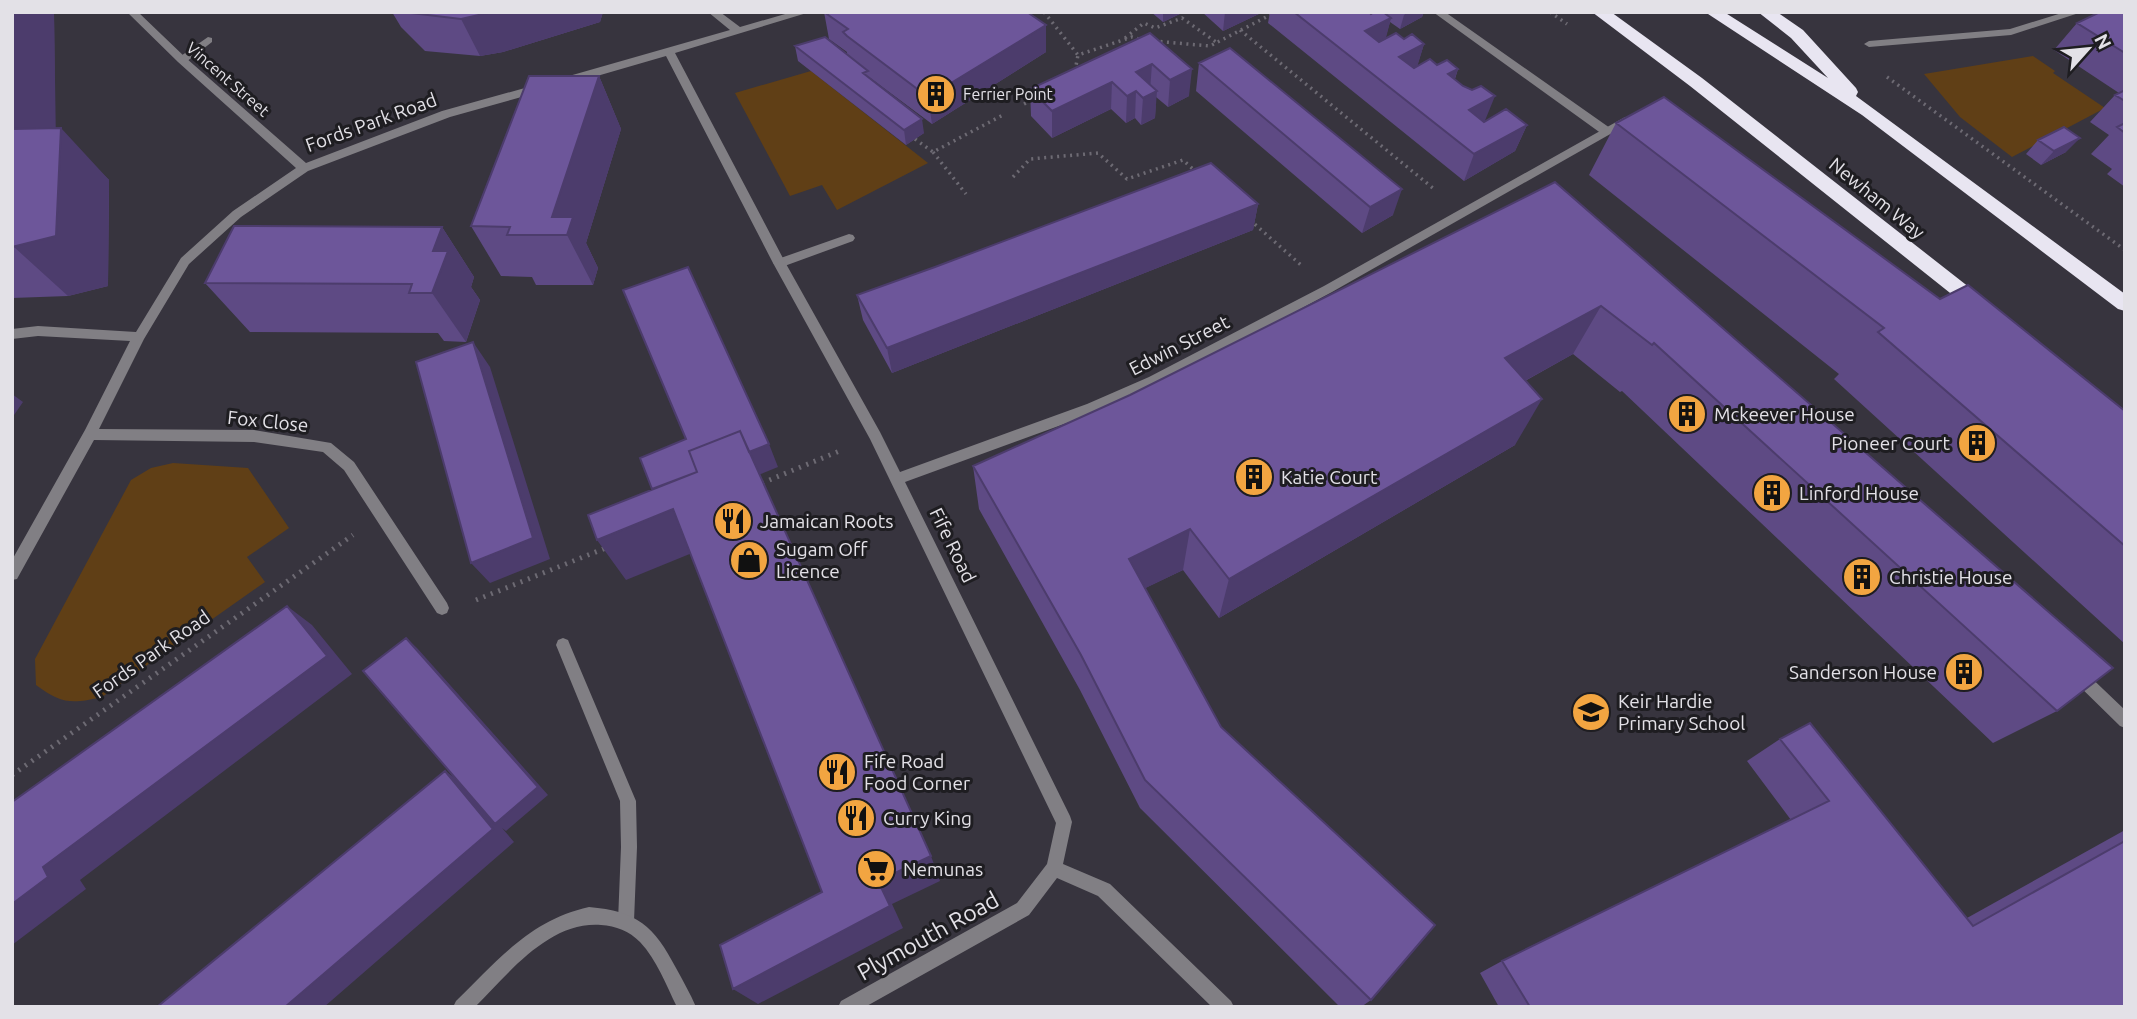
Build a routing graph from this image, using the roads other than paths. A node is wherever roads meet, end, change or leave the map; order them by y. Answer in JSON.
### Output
{"nodes":[{"id":1,"x":132,"y":12,"type":"edge"},
{"id":2,"x":713,"y":12,"type":"edge"},
{"id":3,"x":805,"y":12,"type":"edge"},
{"id":4,"x":1438,"y":12,"type":"edge"},
{"id":5,"x":1600,"y":12,"type":"edge"},
{"id":6,"x":1713,"y":12,"type":"edge"},
{"id":7,"x":1766,"y":12,"type":"edge"},
{"id":8,"x":2077,"y":12,"type":"edge"},
{"id":9,"x":738,"y":31,"type":"junction"},
{"id":10,"x":208,"y":40,"type":"dead end"},
{"id":11,"x":1869,"y":44,"type":"dead end"},
{"id":12,"x":669,"y":52,"type":"junction"},
{"id":13,"x":182,"y":60,"type":"junction"},
{"id":14,"x":1868,"y":111,"type":"junction"},
{"id":15,"x":1642,"y":113,"type":"edge"},
{"id":16,"x":1606,"y":131,"type":"junction"},
{"id":17,"x":304,"y":168,"type":"junction"},
{"id":18,"x":849,"y":237,"type":"dead end"},
{"id":19,"x":779,"y":262,"type":"junction"},
{"id":20,"x":2125,"y":304,"type":"edge"},
{"id":21,"x":1996,"y":319,"type":"edge"},
{"id":22,"x":12,"y":334,"type":"edge"},
{"id":23,"x":139,"y":337,"type":"junction"},
{"id":24,"x":90,"y":434,"type":"junction"},
{"id":25,"x":897,"y":479,"type":"junction"},
{"id":26,"x":12,"y":574,"type":"edge"},
{"id":27,"x":442,"y":608,"type":"road end"},
{"id":28,"x":563,"y":645,"type":"dead end"},
{"id":29,"x":2069,"y":666,"type":"edge"},
{"id":30,"x":2125,"y":721,"type":"edge"},
{"id":31,"x":1054,"y":868,"type":"junction"},
{"id":32,"x":626,"y":920,"type":"junction"},
{"id":33,"x":462,"y":1007,"type":"edge"},
{"id":34,"x":687,"y":1007,"type":"edge"},
{"id":35,"x":847,"y":1007,"type":"edge"},
{"id":36,"x":1225,"y":1007,"type":"edge"}],
"edges":[{"from":1,"to":13,"type":"street","name":"Vincent Street"},
{"from":2,"to":9,"type":"street"},
{"from":3,"to":9,"type":"street","name":"Fords Park Road"},
{"from":4,"to":16,"type":"street"},
{"from":5,"to":21,"type":"highway","name":"Newham Way"},
{"from":6,"to":14,"type":"highway"},
{"from":7,"to":14,"type":"highway"},
{"from":8,"to":11,"type":"street"},
{"from":9,"to":12,"type":"street","name":"Fords Park Road"},
{"from":10,"to":13,"type":"street"},
{"from":12,"to":17,"type":"street","name":"Fords Park Road"},
{"from":12,"to":19,"type":"street","name":"Fife Road"},
{"from":13,"to":17,"type":"street","name":"Vincent Street"},
{"from":14,"to":20,"type":"highway"},
{"from":15,"to":16,"type":"street","name":"Edwin Street"},
{"from":16,"to":25,"type":"street","name":"Edwin Street"},
{"from":17,"to":23,"type":"street","name":"Fords Park Road"},
{"from":18,"to":19,"type":"street"},
{"from":19,"to":25,"type":"street","name":"Fife Road"},
{"from":22,"to":23,"type":"street"},
{"from":23,"to":24,"type":"street","name":"Fords Park Road"},
{"from":24,"to":26,"type":"street","name":"Fords Park Road"},
{"from":24,"to":27,"type":"street","name":"Fox Close"},
{"from":25,"to":31,"type":"street","name":"Fife Road"},
{"from":28,"to":32,"type":"street"},
{"from":29,"to":30,"type":"street"},
{"from":31,"to":35,"type":"street","name":"Plymouth Road"},
{"from":31,"to":36,"type":"street"},
{"from":32,"to":33,"type":"street"},
{"from":32,"to":34,"type":"street"}]}
